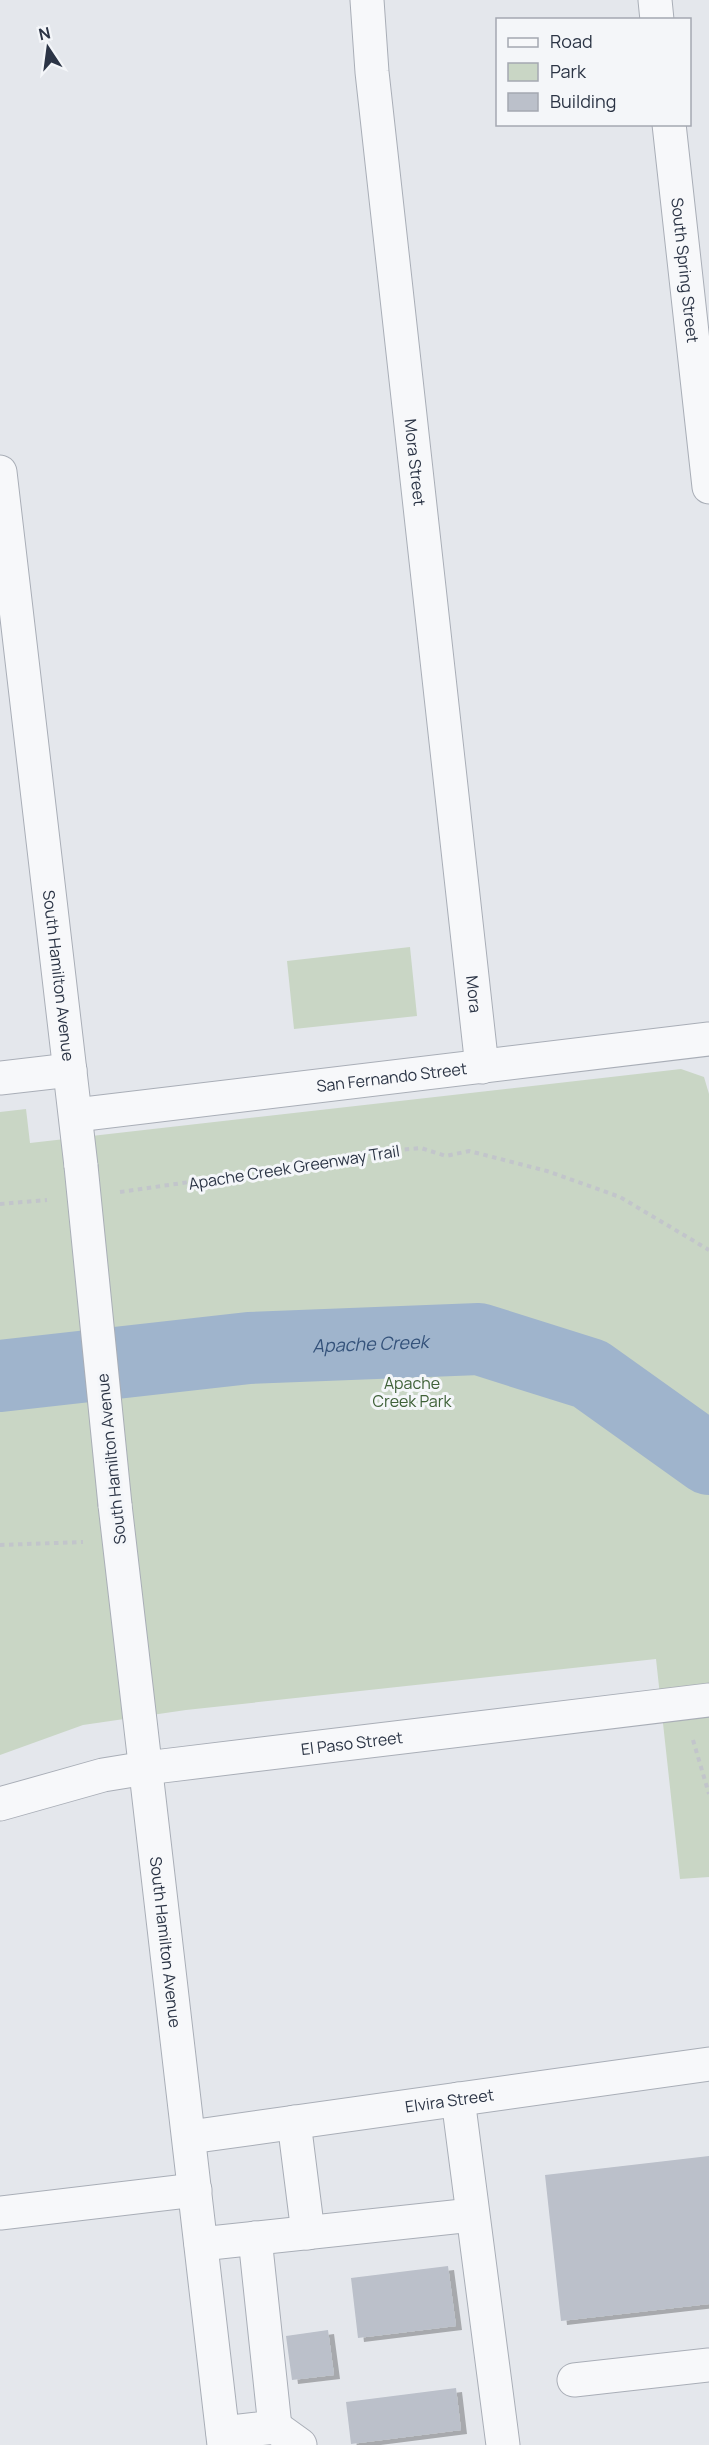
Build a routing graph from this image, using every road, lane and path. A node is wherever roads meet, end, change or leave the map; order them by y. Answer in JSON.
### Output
{"nodes":[{"id":1,"x":367,"y":0,"type":"edge"},
{"id":2,"x":655,"y":0,"type":"edge"},
{"id":3,"x":657,"y":18,"type":"edge"},
{"id":4,"x":669,"y":126,"type":"edge"},
{"id":5,"x":0,"y":472,"type":"edge"},
{"id":6,"x":709,"y":487,"type":"edge"},
{"id":7,"x":466,"y":923,"type":"joint"},
{"id":8,"x":709,"y":1039,"type":"edge"},
{"id":9,"x":482,"y":1067,"type":"junction"},
{"id":10,"x":70,"y":1070,"type":"junction"},
{"id":11,"x":0,"y":1078,"type":"edge"},
{"id":12,"x":76,"y":1115,"type":"junction"},
{"id":13,"x":109,"y":1193,"type":"dead end"},
{"id":14,"x":52,"y":1199,"type":"dead end"},
{"id":15,"x":0,"y":1204,"type":"edge"},
{"id":16,"x":709,"y":1250,"type":"edge"},
{"id":17,"x":119,"y":1540,"type":"junction"},
{"id":18,"x":0,"y":1545,"type":"edge"},
{"id":19,"x":709,"y":1700,"type":"edge"},
{"id":20,"x":691,"y":1735,"type":"dead end"},
{"id":21,"x":146,"y":1768,"type":"junction"},
{"id":22,"x":709,"y":1794,"type":"edge"},
{"id":23,"x":0,"y":1804,"type":"edge"},
{"id":24,"x":709,"y":2064,"type":"edge"},
{"id":25,"x":458,"y":2099,"type":"junction"},
{"id":26,"x":294,"y":2122,"type":"junction"},
{"id":27,"x":190,"y":2137,"type":"junction"},
{"id":28,"x":195,"y":2190,"type":"junction"},
{"id":29,"x":0,"y":2213,"type":"edge"},
{"id":30,"x":472,"y":2215,"type":"junction"},
{"id":31,"x":308,"y":2233,"type":"junction"},
{"id":32,"x":255,"y":2238,"type":"junction"},
{"id":33,"x":201,"y":2244,"type":"junction"},
{"id":34,"x":709,"y":2365,"type":"edge"},
{"id":35,"x":574,"y":2380,"type":"dead end"},
{"id":36,"x":288,"y":2436,"type":"edge"},
{"id":37,"x":223,"y":2439,"type":"edge"},
{"id":38,"x":503,"y":2445,"type":"edge"}],
"edges":[{"from":1,"to":7,"type":"street","name":"Mora Street"},
{"from":2,"to":3,"type":"street"},
{"from":4,"to":6,"type":"street","name":"South Spring Street"},
{"from":5,"to":10,"type":"street","name":"South Hamilton Avenue"},
{"from":7,"to":9,"type":"street","name":"Mora"},
{"from":8,"to":9,"type":"street","name":"San Fernando Street"},
{"from":9,"to":12,"type":"street","name":"San Fernando Street"},
{"from":10,"to":11,"type":"street"},
{"from":10,"to":12,"type":"street","name":"South Hamilton Avenue"},
{"from":12,"to":17,"type":"street","name":"South Hamilton Avenue","bridge":true},
{"from":13,"to":16,"type":"path","name":"Apache Creek Greenway Trail"},
{"from":14,"to":15,"type":"path"},
{"from":17,"to":18,"type":"path"},
{"from":17,"to":21,"type":"street","name":"South Hamilton Avenue"},
{"from":19,"to":21,"type":"street","name":"El Paso Street"},
{"from":20,"to":22,"type":"path"},
{"from":21,"to":23,"type":"street","name":"El Paso Street"},
{"from":21,"to":27,"type":"street","name":"South Hamilton Avenue"},
{"from":24,"to":25,"type":"street","name":"Elvira Street"},
{"from":25,"to":26,"type":"street","name":"Elvira Street"},
{"from":25,"to":30,"type":"street"},
{"from":26,"to":27,"type":"street","name":"Elvira Street"},
{"from":26,"to":31,"type":"street"},
{"from":27,"to":28,"type":"street","name":"South Hamilton Avenue"},
{"from":28,"to":29,"type":"street"},
{"from":28,"to":33,"type":"street","name":"South Hamilton Avenue"},
{"from":30,"to":31,"type":"street"},
{"from":30,"to":38,"type":"street"},
{"from":31,"to":32,"type":"street"},
{"from":32,"to":33,"type":"street"},
{"from":32,"to":36,"type":"street"},
{"from":33,"to":37,"type":"street","name":"South Hamilton Avenue"},
{"from":34,"to":35,"type":"street"},
{"from":36,"to":37,"type":"street"}]}
